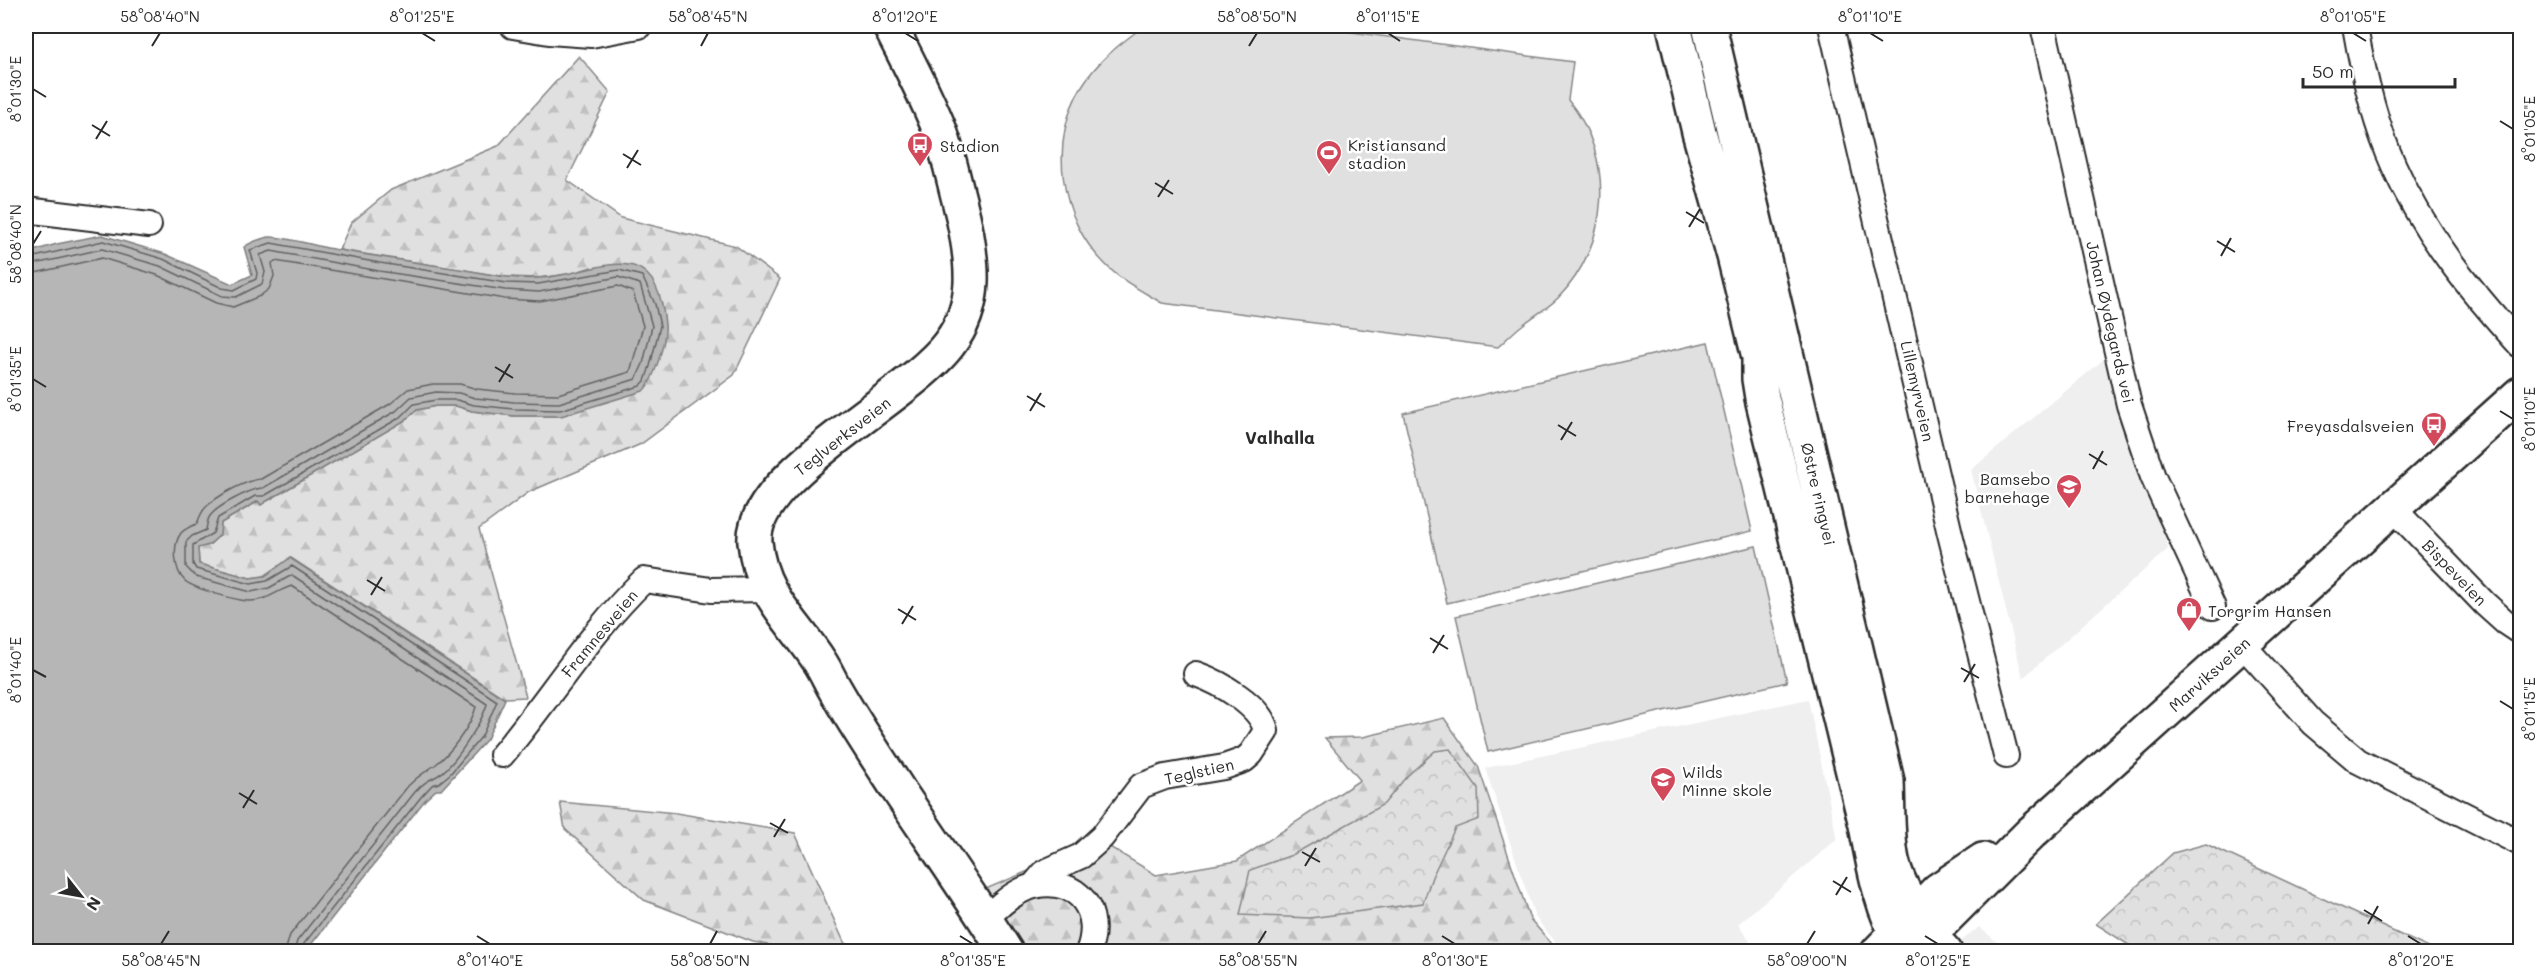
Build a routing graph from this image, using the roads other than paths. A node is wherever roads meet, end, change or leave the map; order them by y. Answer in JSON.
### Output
{"nodes":[{"id":1,"x":513,"y":26,"type":"edge"},
{"id":2,"x":639,"y":26,"type":"edge"},
{"id":3,"x":890,"y":26,"type":"edge"},
{"id":4,"x":1674,"y":26,"type":"edge"},
{"id":5,"x":1709,"y":26,"type":"edge"},
{"id":6,"x":1831,"y":26,"type":"edge"},
{"id":7,"x":2043,"y":26,"type":"edge"},
{"id":8,"x":2355,"y":26,"type":"edge"},
{"id":9,"x":26,"y":210,"type":"edge"},
{"id":10,"x":148,"y":225,"type":"dead end"},
{"id":11,"x":2520,"y":345,"type":"edge"},
{"id":12,"x":2520,"y":394,"type":"edge"},
{"id":13,"x":2393,"y":508,"type":"junction"},
{"id":14,"x":766,"y":589,"type":"junction"},
{"id":15,"x":2213,"y":607,"type":"dead end"},
{"id":16,"x":2520,"y":632,"type":"edge"},
{"id":17,"x":2242,"y":644,"type":"junction"},
{"id":18,"x":1196,"y":674,"type":"dead end"},
{"id":19,"x":502,"y":755,"type":"dead end"},
{"id":20,"x":2006,"y":756,"type":"dead end"},
{"id":21,"x":1114,"y":822,"type":"joint"},
{"id":22,"x":2520,"y":843,"type":"edge"},
{"id":23,"x":1034,"y":886,"type":"junction"},
{"id":24,"x":996,"y":938,"type":"edge"},
{"id":25,"x":1912,"y":940,"type":"edge"},
{"id":26,"x":1088,"y":951,"type":"edge"}],
"edges":[{"from":1,"to":2,"type":"street"},
{"from":3,"to":14,"type":"street","name":"Teglverksveien"},
{"from":4,"to":25,"type":"street","name":"Østre ringvei"},
{"from":5,"to":25,"type":"street","name":"Østre ringvei"},
{"from":6,"to":20,"type":"street","name":"Lillemyrveien"},
{"from":7,"to":15,"type":"street","name":"Johan Øydegards vei"},
{"from":8,"to":11,"type":"street"},
{"from":9,"to":10,"type":"street"},
{"from":12,"to":13,"type":"street","name":"Marviksveien"},
{"from":13,"to":16,"type":"street","name":"Bispeveien"},
{"from":13,"to":17,"type":"street","name":"Marviksveien"},
{"from":14,"to":19,"type":"street","name":"Framnesveien"},
{"from":14,"to":24,"type":"street","name":"Teglverksveien"},
{"from":17,"to":22,"type":"street"},
{"from":17,"to":25,"type":"street","name":"Marviksveien"},
{"from":18,"to":21,"type":"street","name":"Teglstien"},
{"from":21,"to":23,"type":"street","name":"Teglverksveien"},
{"from":23,"to":24,"type":"street","name":"Teglverksveien"},
{"from":23,"to":26,"type":"street"}]}
